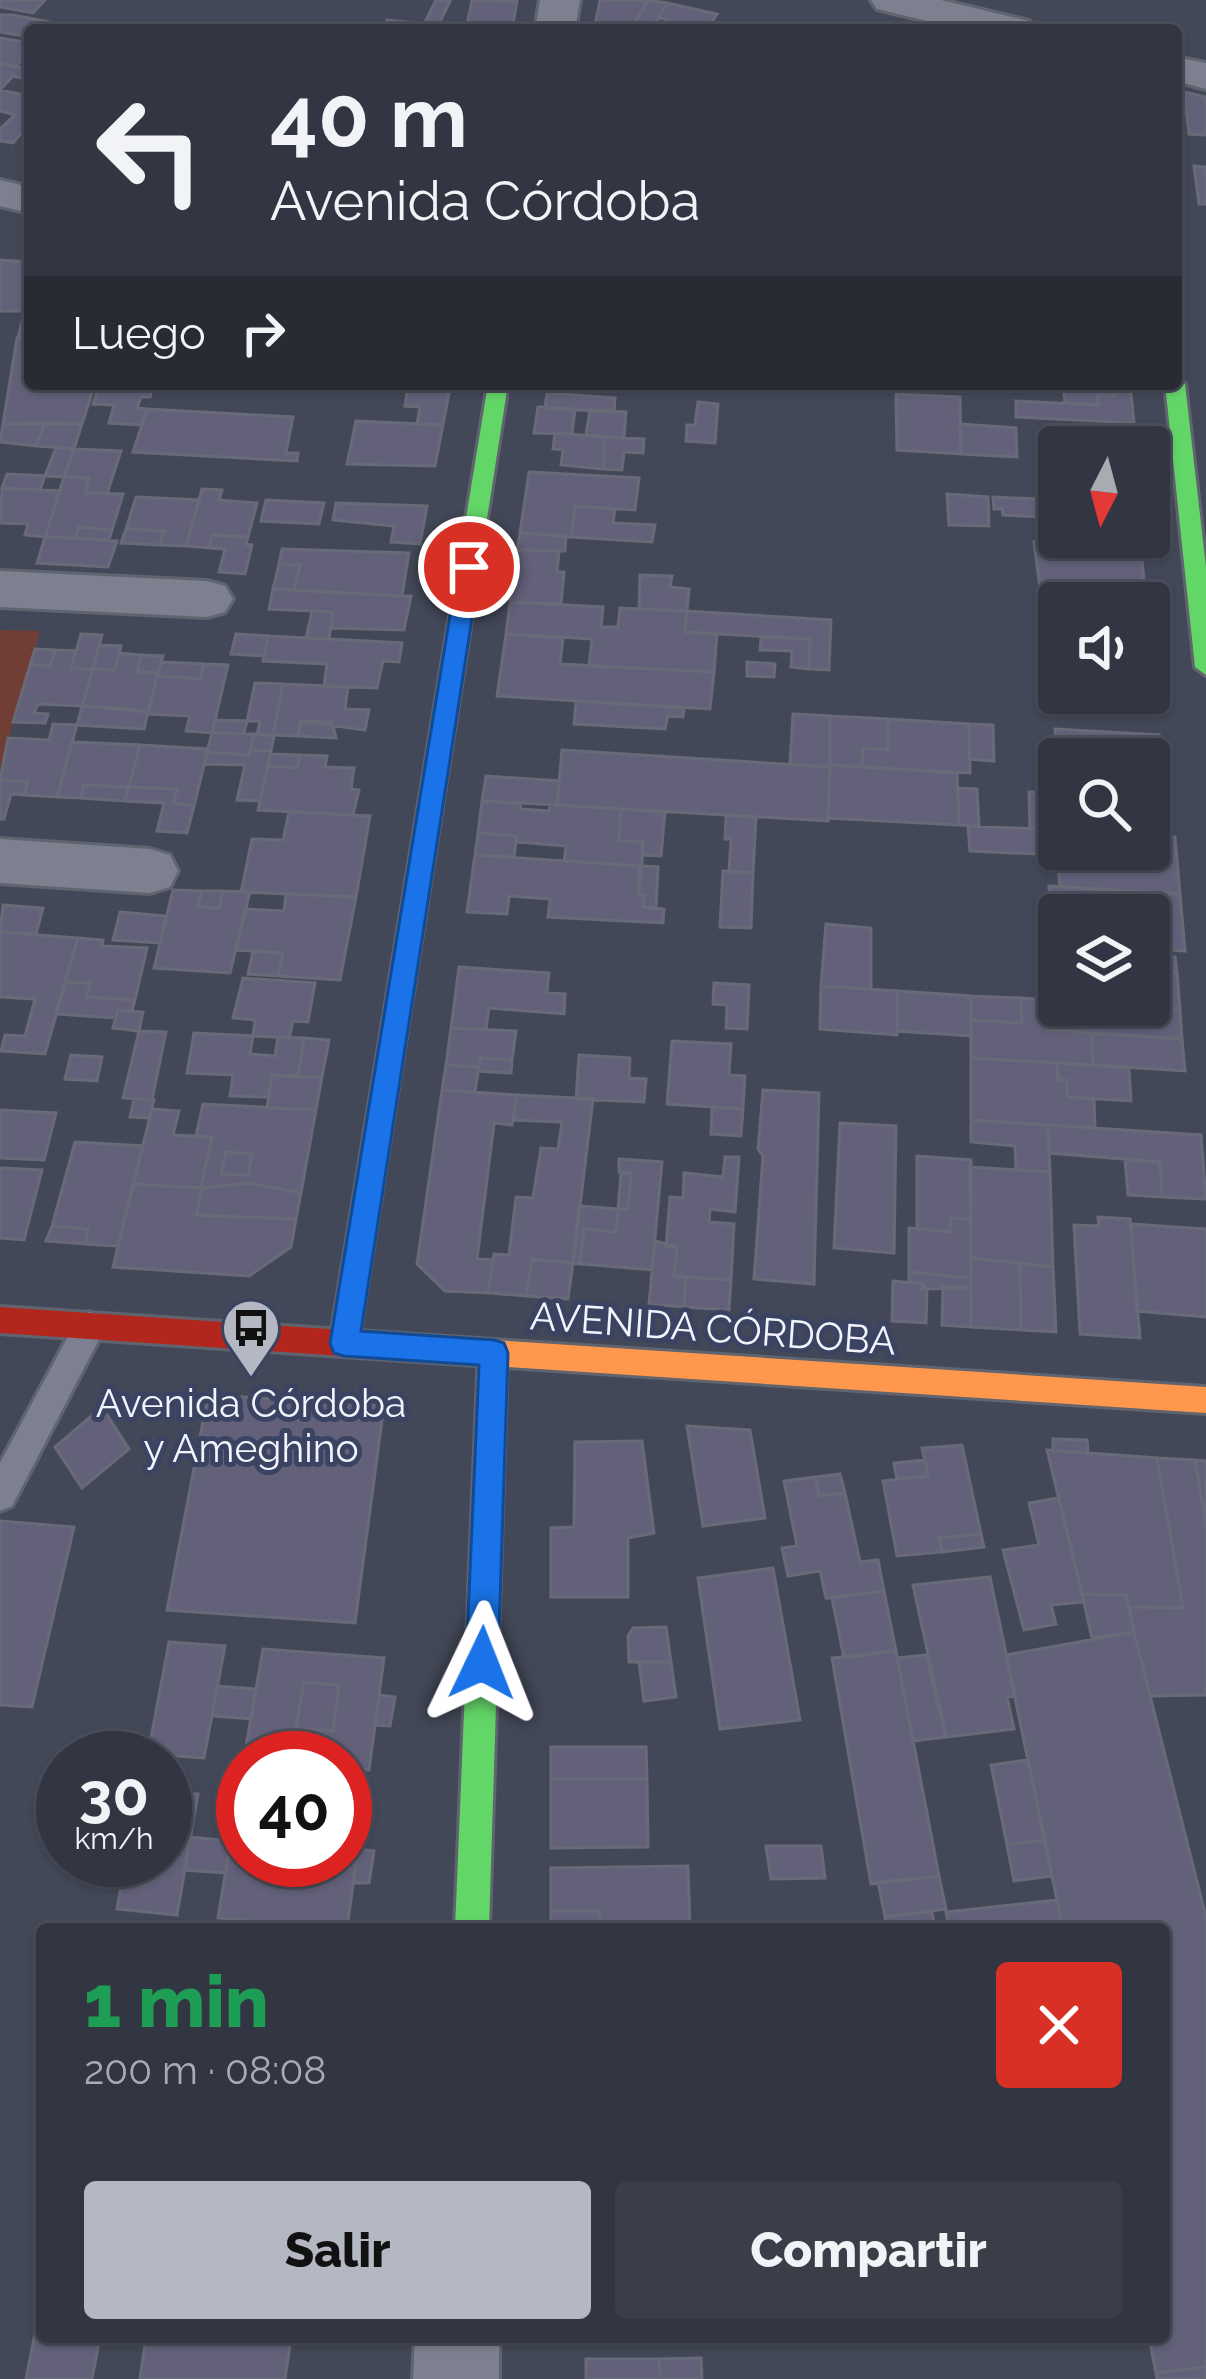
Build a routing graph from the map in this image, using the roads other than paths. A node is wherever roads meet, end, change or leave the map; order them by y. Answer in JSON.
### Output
{"nodes":[{"id":1,"x":891,"y":0,"type":"edge"},
{"id":2,"x":990,"y":24,"type":"edge"},
{"id":3,"x":497,"y":390,"type":"edge"},
{"id":4,"x":1176,"y":390,"type":"edge"},
{"id":5,"x":0,"y":589,"type":"edge"},
{"id":6,"x":207,"y":599,"type":"dead end"},
{"id":7,"x":1206,"y":667,"type":"edge"},
{"id":8,"x":0,"y":861,"type":"edge"},
{"id":9,"x":151,"y":872,"type":"dead end"},
{"id":10,"x":0,"y":1320,"type":"edge"},
{"id":11,"x":90,"y":1327,"type":"junction"},
{"id":12,"x":344,"y":1343,"type":"junction"},
{"id":13,"x":494,"y":1353,"type":"junction"},
{"id":14,"x":1206,"y":1400,"type":"edge"},
{"id":15,"x":0,"y":1496,"type":"edge"},
{"id":16,"x":472,"y":1923,"type":"edge"},
{"id":17,"x":458,"y":2343,"type":"edge"},
{"id":18,"x":456,"y":2379,"type":"edge"}],
"edges":[{"from":1,"to":2,"type":"street"},
{"from":3,"to":12,"type":"street"},
{"from":4,"to":7,"type":"street"},
{"from":5,"to":6,"type":"street"},
{"from":8,"to":9,"type":"street"},
{"from":10,"to":11,"type":"street","name":"AVENIDA CÓRDOBA"},
{"from":11,"to":12,"type":"street","name":"AVENIDA CÓRDOBA"},
{"from":11,"to":15,"type":"lane"},
{"from":12,"to":13,"type":"street","name":"AVENIDA CÓRDOBA"},
{"from":13,"to":14,"type":"street","name":"AVENIDA CÓRDOBA"},
{"from":13,"to":16,"type":"street"},
{"from":17,"to":18,"type":"street"}]}
